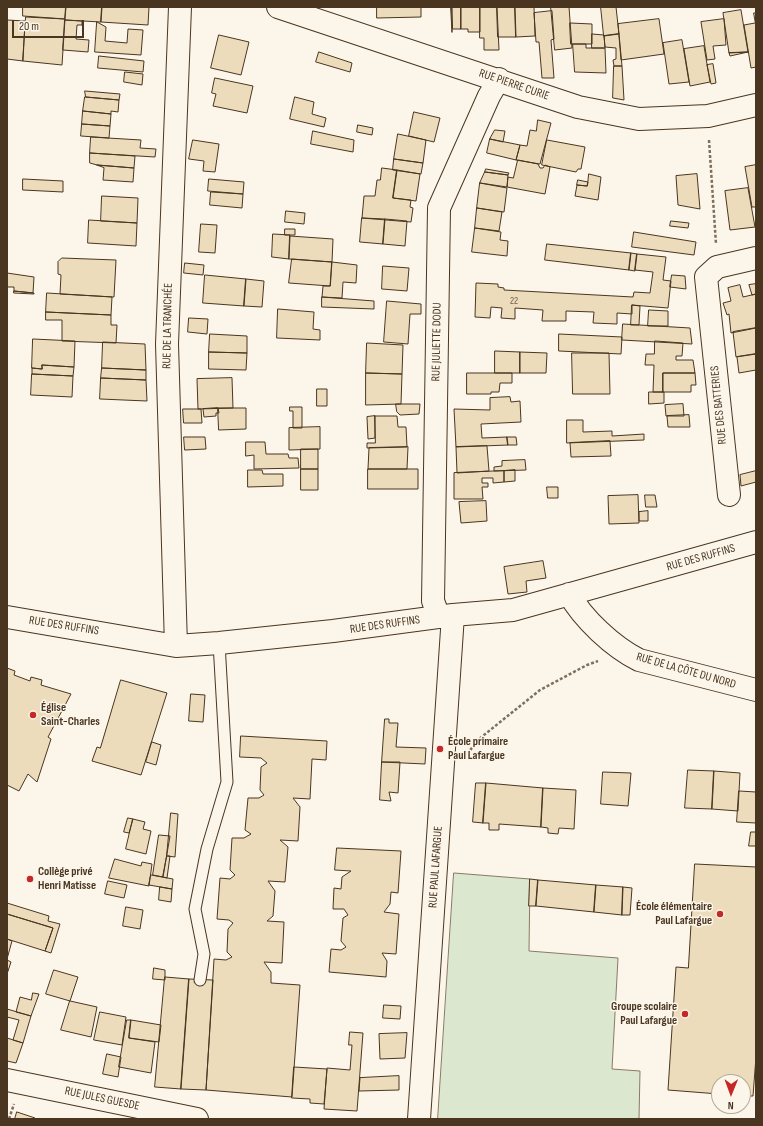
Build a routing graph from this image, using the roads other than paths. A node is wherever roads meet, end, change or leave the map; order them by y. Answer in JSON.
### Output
{"nodes":[{"id":1,"x":180,"y":7,"type":"edge"},
{"id":2,"x":278,"y":7,"type":"edge"},
{"id":3,"x":499,"y":79,"type":"junction"},
{"id":4,"x":756,"y":105,"type":"edge"},
{"id":5,"x":756,"y":258,"type":"edge"},
{"id":6,"x":729,"y":495,"type":"dead end"},
{"id":7,"x":756,"y":542,"type":"edge"},
{"id":8,"x":569,"y":594,"type":"junction"},
{"id":9,"x":446,"y":616,"type":"junction"},
{"id":10,"x":7,"y":617,"type":"edge"},
{"id":11,"x":219,"y":643,"type":"junction"},
{"id":12,"x":176,"y":646,"type":"junction"},
{"id":13,"x":756,"y":690,"type":"edge"},
{"id":14,"x":200,"y":980,"type":"dead end"},
{"id":15,"x":7,"y":1080,"type":"edge"},
{"id":16,"x":152,"y":1114,"type":"edge"},
{"id":17,"x":197,"y":1119,"type":"edge"},
{"id":18,"x":419,"y":1119,"type":"edge"}],
"edges":[{"from":1,"to":12,"type":"street","name":"RUE DE LA TRANCHÉE"},
{"from":2,"to":3,"type":"street","name":"RUE PIERRE CURIE"},
{"from":3,"to":4,"type":"street","name":"RUE PIERRE CURIE"},
{"from":3,"to":9,"type":"street","name":"RUE JULIETTE DODU"},
{"from":5,"to":6,"type":"street","name":"RUE DES BATTERIES"},
{"from":7,"to":8,"type":"street","name":"RUE DES RUFFINS"},
{"from":8,"to":9,"type":"street","name":"RUE DES RUFFINS"},
{"from":8,"to":13,"type":"street","name":"RUE DE LA CÔTE DU NORD"},
{"from":9,"to":11,"type":"street","name":"RUE DES RUFFINS"},
{"from":9,"to":18,"type":"street","name":"RUE PAUL LAFARGUE"},
{"from":10,"to":12,"type":"street","name":"RUE DES RUFFINS"},
{"from":11,"to":12,"type":"street","name":"RUE DES RUFFINS"},
{"from":11,"to":14,"type":"lane"},
{"from":15,"to":16,"type":"street","name":"RUE JULES GUESDE"},
{"from":16,"to":17,"type":"street","name":"RUE JULES GUESDE"}]}
